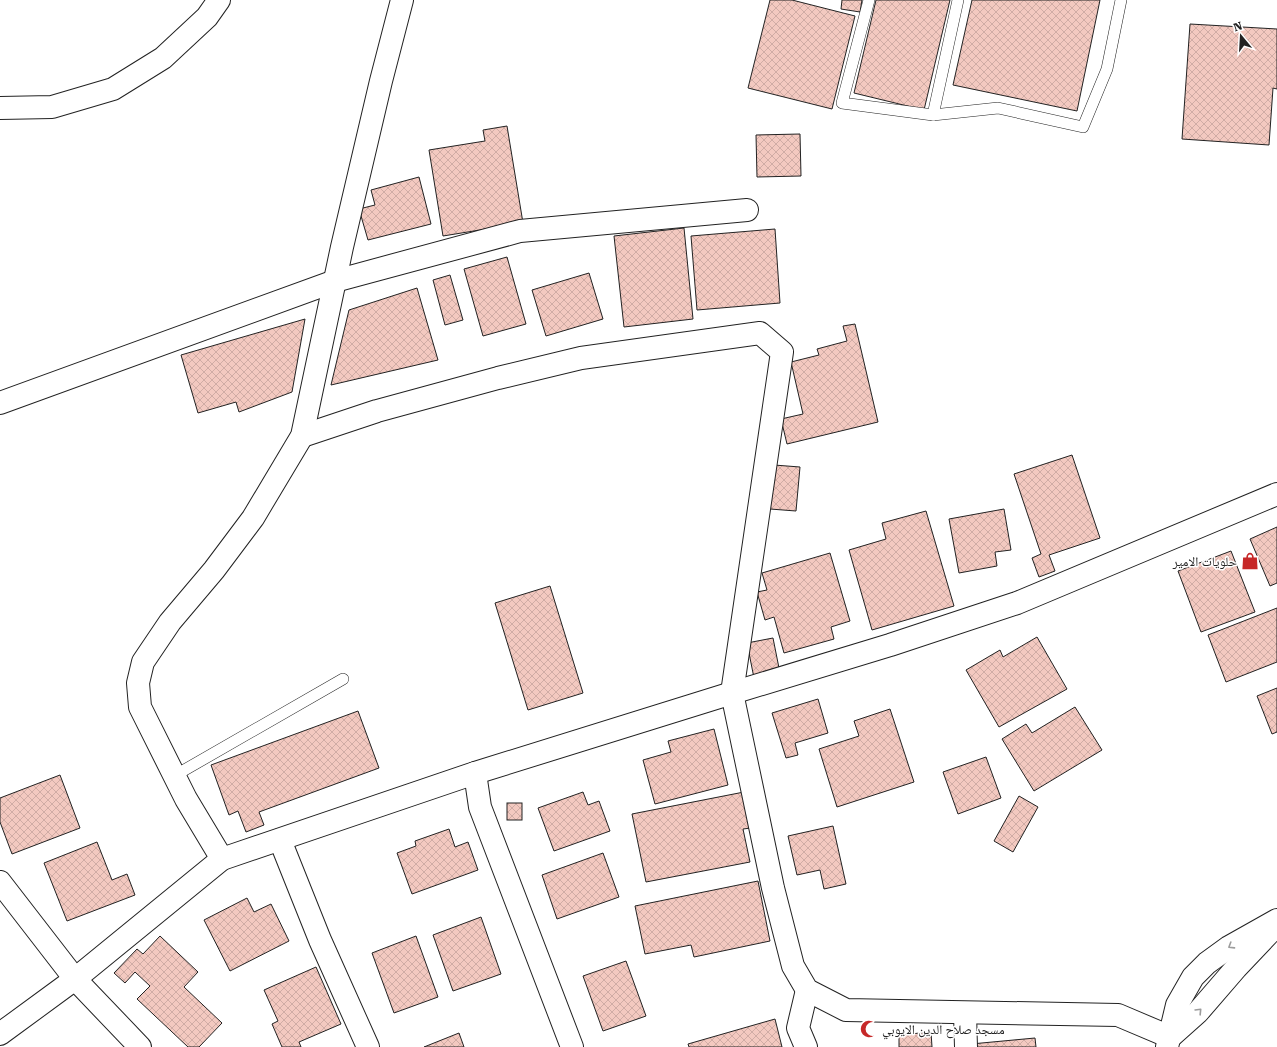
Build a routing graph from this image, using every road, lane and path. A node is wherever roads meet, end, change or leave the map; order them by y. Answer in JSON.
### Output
{"nodes":[{"id":1,"x":219,"y":0,"type":"edge"},
{"id":2,"x":402,"y":0,"type":"edge"},
{"id":3,"x":869,"y":0,"type":"edge"},
{"id":4,"x":958,"y":0,"type":"edge"},
{"id":5,"x":1121,"y":0,"type":"edge"},
{"id":6,"x":0,"y":108,"type":"edge"},
{"id":7,"x":933,"y":115,"type":"junction"},
{"id":8,"x":747,"y":210,"type":"dead end"},
{"id":9,"x":335,"y":281,"type":"junction"},
{"id":10,"x":0,"y":403,"type":"edge"},
{"id":11,"x":302,"y":436,"type":"junction"},
{"id":12,"x":1277,"y":494,"type":"edge"},
{"id":13,"x":344,"y":680,"type":"dead end"},
{"id":14,"x":732,"y":692,"type":"junction"},
{"id":15,"x":476,"y":774,"type":"junction"},
{"id":16,"x":174,"y":776,"type":"junction"},
{"id":17,"x":280,"y":840,"type":"junction"},
{"id":18,"x":222,"y":859,"type":"junction"},
{"id":19,"x":0,"y":882,"type":"edge"},
{"id":20,"x":1277,"y":920,"type":"edge"},
{"id":21,"x":1277,"y":925,"type":"edge"},
{"id":22,"x":74,"y":979,"type":"junction"},
{"id":23,"x":807,"y":990,"type":"junction"},
{"id":24,"x":965,"y":1013,"type":"junction"},
{"id":25,"x":0,"y":1034,"type":"edge"},
{"id":26,"x":1168,"y":1042,"type":"edge"},
{"id":27,"x":140,"y":1047,"type":"edge"},
{"id":28,"x":368,"y":1047,"type":"edge"},
{"id":29,"x":572,"y":1047,"type":"edge"},
{"id":30,"x":806,"y":1047,"type":"edge"},
{"id":31,"x":966,"y":1047,"type":"edge"}],
"edges":[{"from":1,"to":6,"type":"street"},
{"from":2,"to":9,"type":"street"},
{"from":3,"to":7,"type":"lane"},
{"from":4,"to":7,"type":"lane"},
{"from":5,"to":7,"type":"lane"},
{"from":8,"to":9,"type":"street"},
{"from":9,"to":10,"type":"street"},
{"from":9,"to":11,"type":"street"},
{"from":11,"to":14,"type":"street"},
{"from":11,"to":16,"type":"street"},
{"from":12,"to":14,"type":"street"},
{"from":13,"to":16,"type":"lane"},
{"from":14,"to":15,"type":"street"},
{"from":14,"to":23,"type":"street"},
{"from":15,"to":17,"type":"street"},
{"from":15,"to":29,"type":"street"},
{"from":16,"to":18,"type":"street"},
{"from":17,"to":18,"type":"street"},
{"from":17,"to":28,"type":"street"},
{"from":18,"to":22,"type":"street"},
{"from":19,"to":22,"type":"street"},
{"from":20,"to":26,"type":"street","one_way":true},
{"from":26,"to":21,"type":"street","one_way":true},
{"from":22,"to":25,"type":"street"},
{"from":22,"to":27,"type":"street"},
{"from":23,"to":24,"type":"street"},
{"from":23,"to":30,"type":"street"},
{"from":24,"to":26,"type":"street"},
{"from":24,"to":31,"type":"street"}]}
